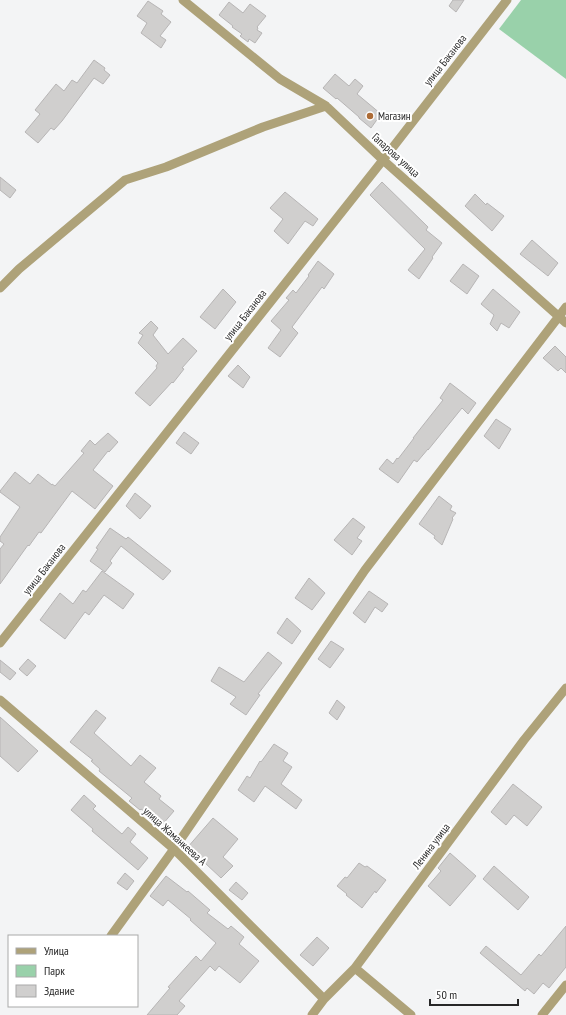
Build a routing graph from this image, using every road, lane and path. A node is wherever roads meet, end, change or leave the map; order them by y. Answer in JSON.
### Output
{"nodes":[{"id":1,"x":183,"y":0,"type":"edge"},
{"id":2,"x":507,"y":0,"type":"edge"},
{"id":3,"x":326,"y":106,"type":"junction"},
{"id":4,"x":383,"y":160,"type":"junction"},
{"id":5,"x":0,"y":288,"type":"edge"},
{"id":6,"x":566,"y":307,"type":"edge"},
{"id":7,"x":562,"y":320,"type":"edge"},
{"id":8,"x":0,"y":643,"type":"edge"},
{"id":9,"x":566,"y":688,"type":"edge"},
{"id":10,"x":0,"y":700,"type":"edge"},
{"id":11,"x":174,"y":849,"type":"junction"},
{"id":12,"x":112,"y":935,"type":"edge"},
{"id":13,"x":355,"y":968,"type":"junction"},
{"id":14,"x":566,"y":985,"type":"edge"},
{"id":15,"x":324,"y":999,"type":"junction"},
{"id":16,"x":312,"y":1015,"type":"edge"},
{"id":17,"x":411,"y":1015,"type":"edge"},
{"id":18,"x":542,"y":1015,"type":"edge"}],
"edges":[{"from":1,"to":3,"type":"street","name":"Гапарова улица"},
{"from":2,"to":4,"type":"street","name":"улица Баканова"},
{"from":3,"to":4,"type":"street","name":"Гапарова улица"},
{"from":3,"to":5,"type":"street"},
{"from":4,"to":7,"type":"street","name":"Гапарова улица"},
{"from":4,"to":8,"type":"street","name":"улица Баканова"},
{"from":6,"to":7,"type":"street"},
{"from":7,"to":11,"type":"street"},
{"from":9,"to":13,"type":"street","name":"Ленина улица"},
{"from":10,"to":11,"type":"street","name":"улица Жаманкеева А"},
{"from":11,"to":12,"type":"street"},
{"from":11,"to":15,"type":"street","name":"улица Жаманкеева А"},
{"from":13,"to":15,"type":"street","name":"Ленина улица"},
{"from":13,"to":17,"type":"street"},
{"from":14,"to":18,"type":"street"},
{"from":15,"to":16,"type":"street","name":"Ленина улица"}]}
